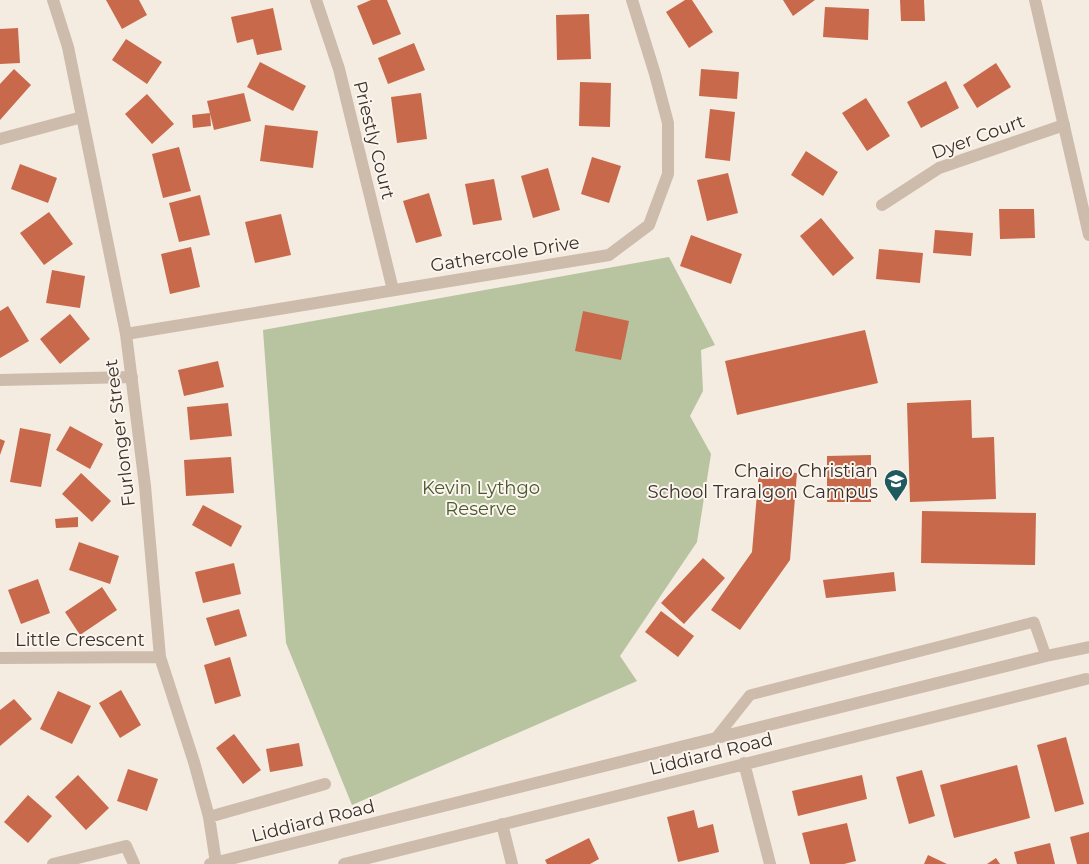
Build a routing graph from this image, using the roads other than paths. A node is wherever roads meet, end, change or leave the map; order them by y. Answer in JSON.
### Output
{"nodes":[{"id":1,"x":53,"y":0,"type":"edge"},
{"id":2,"x":316,"y":0,"type":"edge"},
{"id":3,"x":632,"y":0,"type":"edge"},
{"id":4,"x":1035,"y":0,"type":"edge"},
{"id":5,"x":82,"y":117,"type":"junction"},
{"id":6,"x":1064,"y":125,"type":"junction"},
{"id":7,"x":0,"y":139,"type":"edge"},
{"id":8,"x":882,"y":205,"type":"dead end"},
{"id":9,"x":1089,"y":235,"type":"edge"},
{"id":10,"x":393,"y":290,"type":"junction"},
{"id":11,"x":126,"y":334,"type":"junction"},
{"id":12,"x":132,"y":377,"type":"junction"},
{"id":13,"x":0,"y":380,"type":"edge"},
{"id":14,"x":1089,"y":647,"type":"edge"},
{"id":15,"x":1046,"y":656,"type":"junction"},
{"id":16,"x":160,"y":657,"type":"junction"},
{"id":17,"x":0,"y":658,"type":"edge"},
{"id":18,"x":1086,"y":679,"type":"dead end"},
{"id":19,"x":715,"y":739,"type":"junction"},
{"id":20,"x":744,"y":764,"type":"junction"},
{"id":21,"x":325,"y":784,"type":"dead end"},
{"id":22,"x":209,"y":817,"type":"junction"},
{"id":23,"x":502,"y":824,"type":"junction"},
{"id":24,"x":243,"y":860,"type":"edge"},
{"id":25,"x":213,"y":863,"type":"edge"},
{"id":26,"x":53,"y":864,"type":"edge"},
{"id":27,"x":134,"y":864,"type":"edge"},
{"id":28,"x":344,"y":864,"type":"edge"},
{"id":29,"x":512,"y":864,"type":"edge"},
{"id":30,"x":770,"y":864,"type":"edge"}],
"edges":[{"from":1,"to":5,"type":"street","name":"Furlonger Street"},
{"from":2,"to":10,"type":"street","name":"Priestly Court"},
{"from":3,"to":10,"type":"street","name":"Gathercole Drive"},
{"from":4,"to":6,"type":"street"},
{"from":5,"to":7,"type":"street"},
{"from":5,"to":11,"type":"street","name":"Furlonger Street"},
{"from":6,"to":8,"type":"street","name":"Dyer Court"},
{"from":6,"to":9,"type":"street"},
{"from":10,"to":11,"type":"street","name":"Gathercole Drive"},
{"from":11,"to":12,"type":"street","name":"Furlonger Street"},
{"from":12,"to":13,"type":"street"},
{"from":12,"to":16,"type":"street","name":"Furlonger Street"},
{"from":14,"to":15,"type":"street","name":"Liddiard Road"},
{"from":15,"to":19,"type":"street","name":"Liddiard Road"},
{"from":15,"to":19,"type":"lane","name":"Liddiard Road"},
{"from":16,"to":17,"type":"street","name":"Little Crescent"},
{"from":16,"to":22,"type":"street","name":"Furlonger Street"},
{"from":18,"to":20,"type":"street","name":"Liddiard Road"},
{"from":19,"to":24,"type":"street","name":"Liddiard Road"},
{"from":20,"to":23,"type":"street","name":"Liddiard Road"},
{"from":20,"to":30,"type":"street"},
{"from":21,"to":22,"type":"street","name":"Liddiard Road"},
{"from":22,"to":25,"type":"street","name":"Furlonger Street"},
{"from":23,"to":28,"type":"street","name":"Liddiard Road"},
{"from":23,"to":29,"type":"street"},
{"from":24,"to":25,"type":"street","name":"Liddiard Road"},
{"from":26,"to":27,"type":"street"}]}
